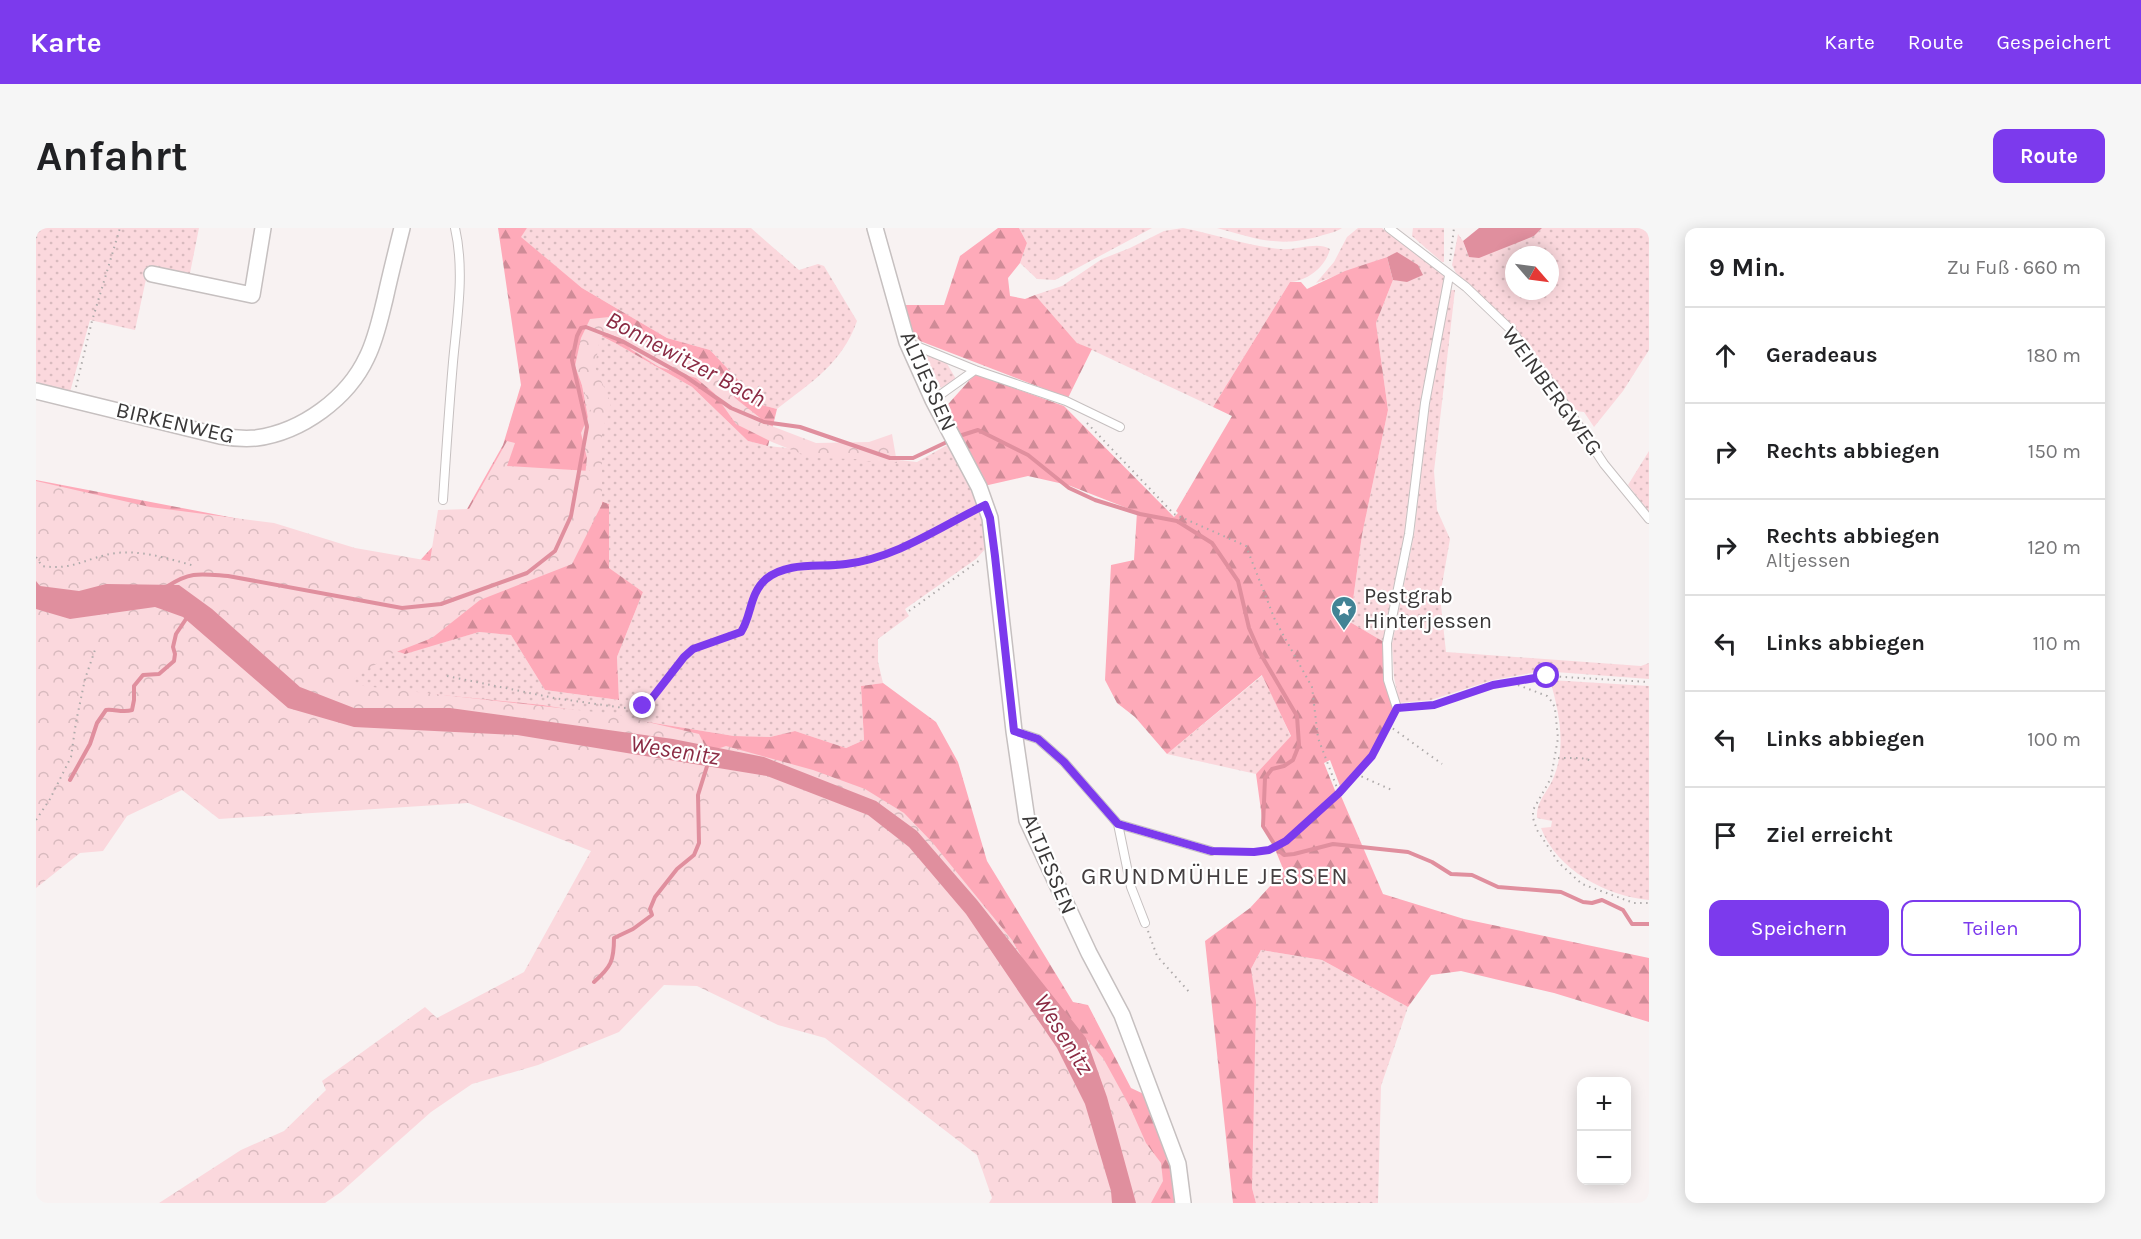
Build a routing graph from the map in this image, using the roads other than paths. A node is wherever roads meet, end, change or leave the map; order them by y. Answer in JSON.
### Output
{"nodes":[{"id":1,"x":263,"y":228,"type":"edge"},
{"id":2,"x":402,"y":228,"type":"edge"},
{"id":3,"x":455,"y":228,"type":"edge"},
{"id":4,"x":1389,"y":228,"type":"edge"},
{"id":5,"x":880,"y":231,"type":"edge"},
{"id":6,"x":152,"y":274,"type":"dead end"},
{"id":7,"x":1449,"y":276,"type":"junction"},
{"id":8,"x":907,"y":342,"type":"junction"},
{"id":9,"x":975,"y":370,"type":"junction"},
{"id":10,"x":36,"y":391,"type":"edge"},
{"id":11,"x":933,"y":400,"type":"junction"},
{"id":12,"x":1120,"y":427,"type":"dead end"},
{"id":13,"x":442,"y":500,"type":"dead end"},
{"id":14,"x":1649,"y":519,"type":"edge"},
{"id":15,"x":1397,"y":708,"type":"road end"},
{"id":16,"x":1014,"y":731,"type":"junction"},
{"id":17,"x":1118,"y":824,"type":"junction"},
{"id":18,"x":1211,"y":851,"type":"road end"},
{"id":19,"x":1145,"y":922,"type":"road end"},
{"id":20,"x":1183,"y":1203,"type":"edge"}],
"edges":[{"from":1,"to":6,"type":"street"},
{"from":2,"to":10,"type":"street","name":"BIRKENWEG"},
{"from":3,"to":13,"type":"lane"},
{"from":4,"to":7,"type":"lane","name":"WEINBERGWEG"},
{"from":5,"to":8,"type":"street","name":"ALTJESSEN"},
{"from":7,"to":14,"type":"lane","name":"WEINBERGWEG"},
{"from":7,"to":15,"type":"lane"},
{"from":8,"to":9,"type":"lane"},
{"from":8,"to":11,"type":"street","name":"ALTJESSEN"},
{"from":9,"to":11,"type":"lane"},
{"from":9,"to":12,"type":"lane"},
{"from":11,"to":16,"type":"street","name":"ALTJESSEN"},
{"from":16,"to":17,"type":"lane"},
{"from":16,"to":20,"type":"street","name":"ALTJESSEN"},
{"from":17,"to":18,"type":"lane"},
{"from":17,"to":19,"type":"lane"}]}
